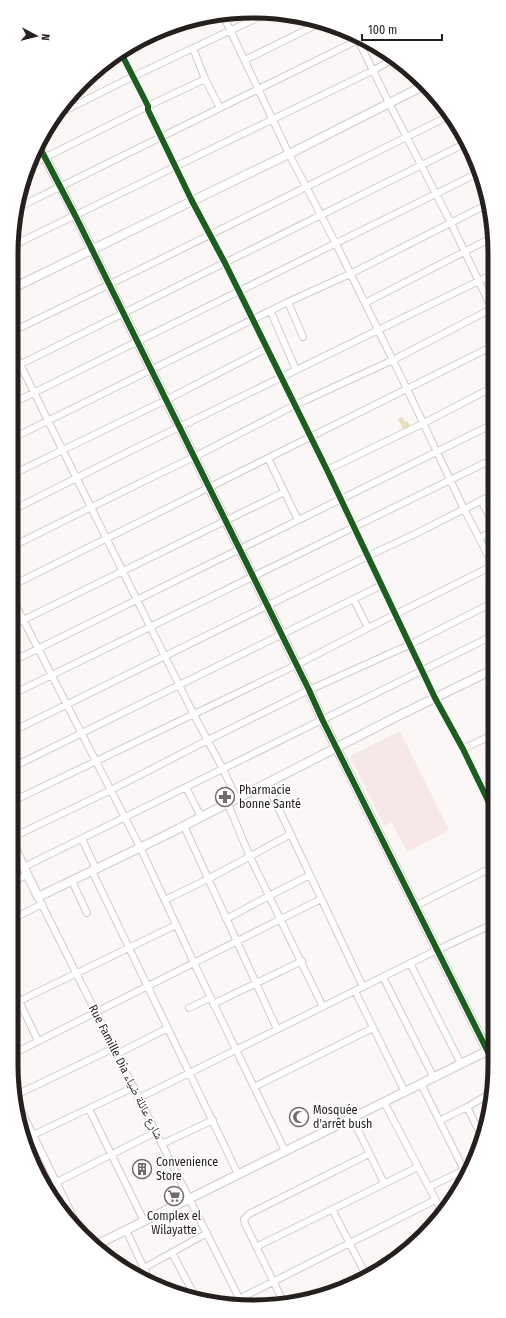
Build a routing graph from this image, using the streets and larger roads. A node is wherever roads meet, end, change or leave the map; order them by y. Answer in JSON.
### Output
{"nodes":[{"id":1,"x":256,"y":18,"type":"edge"},
{"id":2,"x":226,"y":20,"type":"edge"},
{"id":3,"x":314,"y":26,"type":"edge"},
{"id":4,"x":231,"y":30,"type":"junction"},
{"id":5,"x":355,"y":41,"type":"edge"},
{"id":6,"x":362,"y":45,"type":"edge"},
{"id":7,"x":193,"y":48,"type":"junction"},
{"id":8,"x":123,"y":57,"type":"edge"},
{"id":9,"x":245,"y":60,"type":"junction"},
{"id":10,"x":389,"y":62,"type":"edge"},
{"id":11,"x":374,"y":70,"type":"junction"},
{"id":12,"x":132,"y":77,"type":"junction"},
{"id":13,"x":205,"y":79,"type":"junction"},
{"id":14,"x":420,"y":88,"type":"edge"},
{"id":15,"x":259,"y":89,"type":"junction"},
{"id":16,"x":389,"y":103,"type":"junction"},
{"id":17,"x":148,"y":106,"type":"junction"},
{"id":18,"x":220,"y":108,"type":"junction"},
{"id":19,"x":68,"y":109,"type":"edge"},
{"id":20,"x":273,"y":118,"type":"junction"},
{"id":21,"x":445,"y":118,"type":"edge"},
{"id":22,"x":161,"y":137,"type":"junction"},
{"id":23,"x":407,"y":137,"type":"junction"},
{"id":24,"x":462,"y":146,"type":"edge"},
{"id":25,"x":41,"y":151,"type":"edge"},
{"id":26,"x":289,"y":154,"type":"junction"},
{"id":27,"x":44,"y":158,"type":"junction"},
{"id":28,"x":37,"y":162,"type":"edge"},
{"id":29,"x":422,"y":166,"type":"junction"},
{"id":30,"x":175,"y":167,"type":"junction"},
{"id":31,"x":475,"y":175,"type":"edge"},
{"id":32,"x":61,"y":187,"type":"junction"},
{"id":33,"x":307,"y":188,"type":"junction"},
{"id":34,"x":436,"y":194,"type":"junction"},
{"id":35,"x":192,"y":201,"type":"junction"},
{"id":36,"x":23,"y":205,"type":"edge"},
{"id":37,"x":483,"y":207,"type":"edge"},
{"id":38,"x":321,"y":215,"type":"junction"},
{"id":39,"x":75,"y":216,"type":"junction"},
{"id":40,"x":451,"y":223,"type":"junction"},
{"id":41,"x":210,"y":234,"type":"junction"},
{"id":42,"x":487,"y":240,"type":"edge"},
{"id":43,"x":19,"y":243,"type":"edge"},
{"id":44,"x":336,"y":244,"type":"junction"},
{"id":45,"x":92,"y":250,"type":"junction"},
{"id":46,"x":465,"y":251,"type":"junction"},
{"id":47,"x":225,"y":263,"type":"junction"},
{"id":48,"x":350,"y":274,"type":"junction"},
{"id":49,"x":488,"y":277,"type":"edge"},
{"id":50,"x":480,"y":281,"type":"junction"},
{"id":51,"x":109,"y":285,"type":"junction"},
{"id":52,"x":18,"y":286,"type":"edge"},
{"id":53,"x":239,"y":292,"type":"junction"},
{"id":54,"x":488,"y":298,"type":"edge"},
{"id":55,"x":288,"y":302,"type":"junction"},
{"id":56,"x":365,"y":304,"type":"junction"},
{"id":57,"x":271,"y":312,"type":"junction"},
{"id":58,"x":488,"y":312,"type":"edge"},
{"id":59,"x":123,"y":313,"type":"junction"},
{"id":60,"x":252,"y":320,"type":"junction"},
{"id":61,"x":18,"y":329,"type":"edge"},
{"id":62,"x":378,"y":331,"type":"junction"},
{"id":63,"x":303,"y":337,"type":"dead end"},
{"id":64,"x":137,"y":342,"type":"junction"},
{"id":65,"x":267,"y":348,"type":"junction"},
{"id":66,"x":488,"y":348,"type":"edge"},
{"id":67,"x":18,"y":360,"type":"edge"},
{"id":68,"x":393,"y":360,"type":"junction"},
{"id":69,"x":20,"y":364,"type":"junction"},
{"id":70,"x":151,"y":370,"type":"junction"},
{"id":71,"x":296,"y":370,"type":"junction"},
{"id":72,"x":281,"y":378,"type":"junction"},
{"id":73,"x":407,"y":389,"type":"junction"},
{"id":74,"x":488,"y":390,"type":"edge"},
{"id":75,"x":34,"y":392,"type":"junction"},
{"id":76,"x":18,"y":400,"type":"edge"},
{"id":77,"x":166,"y":400,"type":"junction"},
{"id":78,"x":296,"y":405,"type":"junction"},
{"id":79,"x":48,"y":421,"type":"junction"},
{"id":80,"x":424,"y":423,"type":"junction"},
{"id":81,"x":488,"y":426,"type":"edge"},
{"id":82,"x":179,"y":428,"type":"junction"},
{"id":83,"x":18,"y":436,"type":"edge"},
{"id":84,"x":311,"y":437,"type":"junction"},
{"id":85,"x":62,"y":450,"type":"junction"},
{"id":86,"x":437,"y":452,"type":"junction"},
{"id":87,"x":194,"y":458,"type":"junction"},
{"id":88,"x":268,"y":458,"type":"junction"},
{"id":89,"x":488,"y":462,"type":"edge"},
{"id":90,"x":327,"y":470,"type":"junction"},
{"id":91,"x":18,"y":472,"type":"edge"},
{"id":92,"x":76,"y":478,"type":"junction"},
{"id":93,"x":450,"y":480,"type":"junction"},
{"id":94,"x":209,"y":488,"type":"junction"},
{"id":95,"x":284,"y":492,"type":"junction"},
{"id":96,"x":488,"y":497,"type":"edge"},
{"id":97,"x":341,"y":499,"type":"junction"},
{"id":98,"x":481,"y":500,"type":"junction"},
{"id":99,"x":18,"y":507,"type":"edge"},
{"id":100,"x":91,"y":507,"type":"junction"},
{"id":101,"x":464,"y":509,"type":"junction"},
{"id":102,"x":488,"y":513,"type":"edge"},
{"id":103,"x":298,"y":520,"type":"junction"},
{"id":104,"x":225,"y":522,"type":"junction"},
{"id":105,"x":354,"y":527,"type":"junction"},
{"id":106,"x":488,"y":534,"type":"edge"},
{"id":107,"x":106,"y":538,"type":"junction"},
{"id":108,"x":479,"y":538,"type":"junction"},
{"id":109,"x":18,"y":544,"type":"edge"},
{"id":110,"x":239,"y":550,"type":"junction"},
{"id":111,"x":488,"y":555,"type":"edge"},
{"id":112,"x":368,"y":556,"type":"junction"},
{"id":113,"x":488,"y":569,"type":"edge"},
{"id":114,"x":123,"y":572,"type":"junction"},
{"id":115,"x":253,"y":578,"type":"junction"},
{"id":116,"x":18,"y":582,"type":"edge"},
{"id":117,"x":382,"y":585,"type":"junction"},
{"id":118,"x":137,"y":600,"type":"junction"},
{"id":119,"x":354,"y":600,"type":"junction"},
{"id":120,"x":488,"y":605,"type":"edge"},
{"id":121,"x":267,"y":606,"type":"junction"},
{"id":122,"x":18,"y":610,"type":"edge"},
{"id":123,"x":395,"y":614,"type":"junction"},
{"id":124,"x":23,"y":620,"type":"junction"},
{"id":125,"x":18,"y":622,"type":"edge"},
{"id":126,"x":150,"y":628,"type":"junction"},
{"id":127,"x":368,"y":628,"type":"junction"},
{"id":128,"x":281,"y":635,"type":"junction"},
{"id":129,"x":488,"y":638,"type":"edge"},
{"id":130,"x":409,"y":645,"type":"junction"},
{"id":131,"x":38,"y":649,"type":"junction"},
{"id":132,"x":165,"y":656,"type":"junction"},
{"id":133,"x":18,"y":659,"type":"edge"},
{"id":134,"x":296,"y":665,"type":"junction"},
{"id":135,"x":422,"y":670,"type":"junction"},
{"id":136,"x":488,"y":672,"type":"edge"},
{"id":137,"x":52,"y":676,"type":"junction"},
{"id":138,"x":179,"y":686,"type":"junction"},
{"id":139,"x":309,"y":690,"type":"junction"},
{"id":140,"x":18,"y":692,"type":"edge"},
{"id":141,"x":435,"y":698,"type":"junction"},
{"id":142,"x":67,"y":704,"type":"junction"},
{"id":143,"x":194,"y":715,"type":"junction"},
{"id":144,"x":322,"y":719,"type":"junction"},
{"id":145,"x":18,"y":728,"type":"edge"},
{"id":146,"x":82,"y":733,"type":"junction"},
{"id":147,"x":488,"y":737,"type":"edge"},
{"id":148,"x":208,"y":740,"type":"junction"},
{"id":149,"x":336,"y":749,"type":"junction"},
{"id":150,"x":463,"y":749,"type":"junction"},
{"id":151,"x":96,"y":762,"type":"junction"},
{"id":152,"x":18,"y":765,"type":"edge"},
{"id":153,"x":223,"y":769,"type":"junction"},
{"id":154,"x":267,"y":784,"type":"junction"},
{"id":155,"x":488,"y":785,"type":"edge"},
{"id":156,"x":186,"y":787,"type":"junction"},
{"id":157,"x":482,"y":788,"type":"junction"},
{"id":158,"x":111,"y":790,"type":"junction"},
{"id":159,"x":18,"y":799,"type":"edge"},
{"id":160,"x":238,"y":799,"type":"junction"},
{"id":161,"x":488,"y":800,"type":"edge"},
{"id":162,"x":228,"y":804,"type":"junction"},
{"id":163,"x":202,"y":817,"type":"junction"},
{"id":164,"x":125,"y":818,"type":"junction"},
{"id":165,"x":184,"y":826,"type":"junction"},
{"id":166,"x":291,"y":834,"type":"junction"},
{"id":167,"x":18,"y":839,"type":"edge"},
{"id":168,"x":82,"y":839,"type":"junction"},
{"id":169,"x":140,"y":847,"type":"junction"},
{"id":170,"x":18,"y":854,"type":"edge"},
{"id":171,"x":250,"y":857,"type":"junction"},
{"id":172,"x":488,"y":869,"type":"edge"},
{"id":173,"x":94,"y":870,"type":"junction"},
{"id":174,"x":26,"y":871,"type":"junction"},
{"id":175,"x":310,"y":875,"type":"junction"},
{"id":176,"x":18,"y":877,"type":"edge"},
{"id":177,"x":208,"y":879,"type":"junction"},
{"id":178,"x":72,"y":881,"type":"junction"},
{"id":179,"x":269,"y":896,"type":"junction"},
{"id":180,"x":165,"y":900,"type":"junction"},
{"id":181,"x":321,"y":900,"type":"junction"},
{"id":182,"x":40,"y":901,"type":"junction"},
{"id":183,"x":415,"y":906,"type":"junction"},
{"id":184,"x":87,"y":914,"type":"dead end"},
{"id":185,"x":18,"y":915,"type":"edge"},
{"id":186,"x":280,"y":918,"type":"junction"},
{"id":187,"x":226,"y":919,"type":"junction"},
{"id":188,"x":176,"y":925,"type":"junction"},
{"id":189,"x":488,"y":926,"type":"edge"},
{"id":190,"x":236,"y":942,"type":"junction"},
{"id":191,"x":130,"y":947,"type":"junction"},
{"id":192,"x":437,"y":950,"type":"junction"},
{"id":193,"x":302,"y":960,"type":"junction"},
{"id":194,"x":194,"y":963,"type":"junction"},
{"id":195,"x":410,"y":963,"type":"junction"},
{"id":196,"x":76,"y":973,"type":"junction"},
{"id":197,"x":383,"y":977,"type":"junction"},
{"id":198,"x":256,"y":983,"type":"junction"},
{"id":199,"x":148,"y":986,"type":"junction"},
{"id":200,"x":363,"y":987,"type":"junction"},
{"id":201,"x":355,"y":991,"type":"junction"},
{"id":202,"x":210,"y":998,"type":"junction"},
{"id":203,"x":19,"y":1001,"type":"joint"},
{"id":204,"x":213,"y":1004,"type":"junction"},
{"id":205,"x":323,"y":1007,"type":"junction"},
{"id":206,"x":189,"y":1008,"type":"dead end"},
{"id":207,"x":96,"y":1012,"type":"junction"},
{"id":208,"x":168,"y":1028,"type":"junction"},
{"id":209,"x":373,"y":1028,"type":"junction"},
{"id":210,"x":277,"y":1029,"type":"junction"},
{"id":211,"x":38,"y":1041,"type":"junction"},
{"id":212,"x":236,"y":1050,"type":"junction"},
{"id":213,"x":18,"y":1051,"type":"edge"},
{"id":214,"x":115,"y":1051,"type":"junction"},
{"id":215,"x":487,"y":1051,"type":"joint"},
{"id":216,"x":461,"y":1064,"type":"junction"},
{"id":217,"x":190,"y":1074,"type":"junction"},
{"id":218,"x":434,"y":1078,"type":"junction"},
{"id":219,"x":421,"y":1084,"type":"junction"},
{"id":220,"x":134,"y":1087,"type":"junction"},
{"id":221,"x":254,"y":1087,"type":"junction"},
{"id":222,"x":405,"y":1092,"type":"junction"},
{"id":223,"x":20,"y":1093,"type":"edge"},
{"id":224,"x":486,"y":1096,"type":"edge"},
{"id":225,"x":139,"y":1098,"type":"junction"},
{"id":226,"x":384,"y":1102,"type":"junction"},
{"id":227,"x":467,"y":1107,"type":"junction"},
{"id":228,"x":89,"y":1109,"type":"junction"},
{"id":229,"x":24,"y":1117,"type":"edge"},
{"id":230,"x":352,"y":1118,"type":"junction"},
{"id":231,"x":213,"y":1120,"type":"junction"},
{"id":232,"x":439,"y":1121,"type":"junction"},
{"id":233,"x":479,"y":1131,"type":"edge"},
{"id":234,"x":156,"y":1132,"type":"junction"},
{"id":235,"x":34,"y":1138,"type":"junction"},
{"id":236,"x":30,"y":1141,"type":"edge"},
{"id":237,"x":162,"y":1144,"type":"junction"},
{"id":238,"x":285,"y":1151,"type":"junction"},
{"id":239,"x":111,"y":1154,"type":"junction"},
{"id":240,"x":369,"y":1154,"type":"junction"},
{"id":241,"x":418,"y":1167,"type":"junction"},
{"id":242,"x":463,"y":1170,"type":"edge"},
{"id":243,"x":463,"y":1172,"type":"edge"},
{"id":244,"x":238,"y":1174,"type":"junction"},
{"id":245,"x":56,"y":1183,"type":"junction"},
{"id":246,"x":384,"y":1184,"type":"junction"},
{"id":247,"x":51,"y":1185,"type":"edge"},
{"id":248,"x":429,"y":1187,"type":"junction"},
{"id":249,"x":189,"y":1198,"type":"junction"},
{"id":250,"x":436,"y":1200,"type":"junction"},
{"id":251,"x":440,"y":1207,"type":"edge"},
{"id":252,"x":332,"y":1209,"type":"junction"},
{"id":253,"x":72,"y":1214,"type":"edge"},
{"id":254,"x":144,"y":1221,"type":"junction"},
{"id":255,"x":126,"y":1230,"type":"junction"},
{"id":256,"x":207,"y":1233,"type":"junction"},
{"id":257,"x":100,"y":1243,"type":"edge"},
{"id":258,"x":350,"y":1243,"type":"junction"},
{"id":259,"x":256,"y":1247,"type":"junction"},
{"id":260,"x":172,"y":1252,"type":"junction"},
{"id":261,"x":144,"y":1268,"type":"junction"},
{"id":262,"x":364,"y":1272,"type":"edge"},
{"id":263,"x":147,"y":1275,"type":"edge"},
{"id":264,"x":273,"y":1282,"type":"junction"},
{"id":265,"x":193,"y":1292,"type":"edge"},
{"id":266,"x":281,"y":1298,"type":"edge"},
{"id":267,"x":240,"y":1299,"type":"edge"},
{"id":268,"x":244,"y":1299,"type":"edge"}],
"edges":[{"from":1,"to":4,"type":"street"},
{"from":2,"to":4,"type":"street"},
{"from":3,"to":9,"type":"street"},
{"from":4,"to":7,"type":"street"},
{"from":4,"to":9,"type":"street"},
{"from":5,"to":15,"type":"street"},
{"from":6,"to":11,"type":"street"},
{"from":7,"to":12,"type":"street"},
{"from":7,"to":13,"type":"street"},
{"from":8,"to":12,"type":"street"},
{"from":9,"to":15,"type":"street"},
{"from":10,"to":11,"type":"street"},
{"from":11,"to":16,"type":"street"},
{"from":11,"to":20,"type":"street"},
{"from":12,"to":17,"type":"street"},
{"from":12,"to":19,"type":"street"},
{"from":13,"to":17,"type":"street"},
{"from":13,"to":18,"type":"street"},
{"from":14,"to":16,"type":"street"},
{"from":15,"to":18,"type":"street"},
{"from":15,"to":20,"type":"street"},
{"from":16,"to":23,"type":"street"},
{"from":16,"to":26,"type":"street"},
{"from":17,"to":22,"type":"street"},
{"from":17,"to":27,"type":"street"},
{"from":18,"to":22,"type":"street"},
{"from":20,"to":26,"type":"street"},
{"from":20,"to":30,"type":"street"},
{"from":21,"to":23,"type":"street"},
{"from":22,"to":30,"type":"street"},
{"from":22,"to":32,"type":"street"},
{"from":23,"to":29,"type":"street"},
{"from":23,"to":33,"type":"street"},
{"from":24,"to":29,"type":"street"},
{"from":25,"to":27,"type":"street"},
{"from":26,"to":33,"type":"street"},
{"from":26,"to":35,"type":"street"},
{"from":27,"to":28,"type":"street"},
{"from":27,"to":32,"type":"street"},
{"from":29,"to":34,"type":"street"},
{"from":29,"to":38,"type":"street"},
{"from":30,"to":35,"type":"street"},
{"from":30,"to":39,"type":"street"},
{"from":31,"to":34,"type":"street"},
{"from":32,"to":36,"type":"street"},
{"from":32,"to":39,"type":"street"},
{"from":33,"to":38,"type":"street"},
{"from":33,"to":41,"type":"street"},
{"from":34,"to":40,"type":"street"},
{"from":34,"to":44,"type":"street"},
{"from":35,"to":41,"type":"street"},
{"from":35,"to":45,"type":"street"},
{"from":37,"to":40,"type":"street"},
{"from":38,"to":44,"type":"street"},
{"from":38,"to":47,"type":"street"},
{"from":39,"to":43,"type":"street"},
{"from":39,"to":45,"type":"street"},
{"from":40,"to":46,"type":"street"},
{"from":40,"to":48,"type":"street"},
{"from":41,"to":47,"type":"street"},
{"from":41,"to":51,"type":"street"},
{"from":42,"to":46,"type":"street"},
{"from":44,"to":48,"type":"street"},
{"from":44,"to":53,"type":"street"},
{"from":45,"to":51,"type":"street"},
{"from":45,"to":52,"type":"street"},
{"from":46,"to":50,"type":"street"},
{"from":46,"to":56,"type":"street"},
{"from":47,"to":53,"type":"street"},
{"from":47,"to":59,"type":"street"},
{"from":48,"to":55,"type":"street"},
{"from":48,"to":56,"type":"street"},
{"from":49,"to":50,"type":"street"},
{"from":50,"to":54,"type":"street"},
{"from":50,"to":62,"type":"street"},
{"from":51,"to":59,"type":"street"},
{"from":51,"to":61,"type":"street"},
{"from":53,"to":60,"type":"street"},
{"from":53,"to":64,"type":"street"},
{"from":55,"to":57,"type":"street"},
{"from":55,"to":63,"type":"street"},
{"from":56,"to":62,"type":"street"},
{"from":57,"to":60,"type":"street"},
{"from":57,"to":71,"type":"street"},
{"from":58,"to":68,"type":"street"},
{"from":59,"to":64,"type":"street"},
{"from":59,"to":69,"type":"street"},
{"from":60,"to":65,"type":"street"},
{"from":60,"to":70,"type":"street"},
{"from":62,"to":68,"type":"street"},
{"from":62,"to":71,"type":"street"},
{"from":64,"to":70,"type":"street"},
{"from":64,"to":75,"type":"street"},
{"from":65,"to":72,"type":"street"},
{"from":65,"to":77,"type":"street"},
{"from":66,"to":73,"type":"street"},
{"from":67,"to":69,"type":"street"},
{"from":68,"to":73,"type":"street"},
{"from":68,"to":78,"type":"street"},
{"from":69,"to":75,"type":"street"},
{"from":70,"to":77,"type":"street"},
{"from":70,"to":79,"type":"street"},
{"from":71,"to":72,"type":"street"},
{"from":72,"to":78,"type":"street"},
{"from":72,"to":82,"type":"street"},
{"from":73,"to":80,"type":"street"},
{"from":73,"to":84,"type":"street"},
{"from":74,"to":80,"type":"street"},
{"from":75,"to":76,"type":"street"},
{"from":75,"to":79,"type":"street"},
{"from":77,"to":82,"type":"street"},
{"from":77,"to":85,"type":"street"},
{"from":78,"to":84,"type":"street"},
{"from":78,"to":87,"type":"street"},
{"from":79,"to":83,"type":"street"},
{"from":79,"to":85,"type":"street"},
{"from":80,"to":86,"type":"street"},
{"from":80,"to":90,"type":"street"},
{"from":81,"to":86,"type":"street"},
{"from":82,"to":87,"type":"street"},
{"from":82,"to":92,"type":"street"},
{"from":84,"to":88,"type":"street"},
{"from":84,"to":90,"type":"street"},
{"from":85,"to":91,"type":"street"},
{"from":85,"to":92,"type":"street"},
{"from":86,"to":93,"type":"street"},
{"from":86,"to":97,"type":"street"},
{"from":87,"to":94,"type":"street"},
{"from":87,"to":100,"type":"street"},
{"from":88,"to":94,"type":"street"},
{"from":88,"to":95,"type":"street"},
{"from":89,"to":93,"type":"street"},
{"from":90,"to":97,"type":"street"},
{"from":92,"to":99,"type":"street"},
{"from":92,"to":100,"type":"street"},
{"from":93,"to":101,"type":"street"},
{"from":93,"to":105,"type":"street"},
{"from":94,"to":104,"type":"street"},
{"from":94,"to":107,"type":"street"},
{"from":95,"to":103,"type":"street"},
{"from":95,"to":104,"type":"street"},
{"from":96,"to":98,"type":"street"},
{"from":97,"to":103,"type":"street"},
{"from":97,"to":105,"type":"street"},
{"from":98,"to":101,"type":"street"},
{"from":98,"to":102,"type":"street"},
{"from":100,"to":107,"type":"street"},
{"from":100,"to":109,"type":"street"},
{"from":101,"to":108,"type":"street"},
{"from":101,"to":112,"type":"street"},
{"from":103,"to":110,"type":"street"},
{"from":104,"to":110,"type":"street"},
{"from":104,"to":114,"type":"street"},
{"from":105,"to":112,"type":"street"},
{"from":105,"to":115,"type":"street"},
{"from":106,"to":108,"type":"street"},
{"from":107,"to":114,"type":"street"},
{"from":107,"to":116,"type":"street"},
{"from":108,"to":111,"type":"street"},
{"from":110,"to":115,"type":"street"},
{"from":110,"to":118,"type":"street"},
{"from":112,"to":117,"type":"street"},
{"from":112,"to":121,"type":"street"},
{"from":113,"to":123,"type":"street"},
{"from":114,"to":118,"type":"street"},
{"from":114,"to":124,"type":"street"},
{"from":115,"to":121,"type":"street"},
{"from":115,"to":126,"type":"street"},
{"from":117,"to":119,"type":"street"},
{"from":117,"to":123,"type":"street"},
{"from":118,"to":126,"type":"street"},
{"from":118,"to":131,"type":"street"},
{"from":119,"to":127,"type":"street"},
{"from":119,"to":128,"type":"street"},
{"from":120,"to":130,"type":"street"},
{"from":121,"to":128,"type":"street"},
{"from":121,"to":132,"type":"street"},
{"from":122,"to":124,"type":"street"},
{"from":123,"to":127,"type":"street"},
{"from":123,"to":130,"type":"street"},
{"from":124,"to":125,"type":"street"},
{"from":124,"to":131,"type":"street"},
{"from":126,"to":132,"type":"street"},
{"from":126,"to":137,"type":"street"},
{"from":127,"to":134,"type":"street"},
{"from":128,"to":134,"type":"street"},
{"from":128,"to":138,"type":"street"},
{"from":129,"to":135,"type":"street"},
{"from":130,"to":135,"type":"street"},
{"from":130,"to":139,"type":"street"},
{"from":131,"to":133,"type":"street"},
{"from":131,"to":137,"type":"street"},
{"from":132,"to":138,"type":"street"},
{"from":132,"to":142,"type":"street"},
{"from":134,"to":139,"type":"street"},
{"from":134,"to":143,"type":"street"},
{"from":135,"to":141,"type":"street"},
{"from":135,"to":144,"type":"street"},
{"from":136,"to":141,"type":"street"},
{"from":137,"to":140,"type":"street"},
{"from":137,"to":142,"type":"street"},
{"from":138,"to":143,"type":"street"},
{"from":138,"to":146,"type":"street"},
{"from":139,"to":144,"type":"street"},
{"from":139,"to":148,"type":"street"},
{"from":141,"to":149,"type":"street"},
{"from":141,"to":150,"type":"street"},
{"from":142,"to":145,"type":"street"},
{"from":142,"to":146,"type":"street"},
{"from":143,"to":148,"type":"street"},
{"from":143,"to":151,"type":"street"},
{"from":144,"to":149,"type":"street"},
{"from":144,"to":153,"type":"street"},
{"from":146,"to":151,"type":"street"},
{"from":146,"to":152,"type":"street"},
{"from":147,"to":150,"type":"street"},
{"from":148,"to":153,"type":"street"},
{"from":148,"to":158,"type":"street"},
{"from":149,"to":154,"type":"street"},
{"from":149,"to":183,"type":"street"},
{"from":150,"to":157,"type":"street"},
{"from":151,"to":158,"type":"street"},
{"from":151,"to":159,"type":"street"},
{"from":153,"to":156,"type":"street"},
{"from":153,"to":160,"type":"street"},
{"from":154,"to":160,"type":"street"},
{"from":154,"to":166,"type":"street"},
{"from":155,"to":157,"type":"street"},
{"from":156,"to":163,"type":"street"},
{"from":156,"to":164,"type":"street"},
{"from":157,"to":161,"type":"street"},
{"from":158,"to":164,"type":"street"},
{"from":158,"to":167,"type":"street"},
{"from":160,"to":162,"type":"street"},
{"from":162,"to":163,"type":"street"},
{"from":162,"to":171,"type":"street"},
{"from":163,"to":165,"type":"street"},
{"from":164,"to":168,"type":"street"},
{"from":164,"to":169,"type":"street"},
{"from":165,"to":169,"type":"street"},
{"from":165,"to":177,"type":"street"},
{"from":166,"to":171,"type":"street"},
{"from":166,"to":175,"type":"street"},
{"from":168,"to":173,"type":"street"},
{"from":168,"to":174,"type":"street"},
{"from":169,"to":173,"type":"street"},
{"from":169,"to":180,"type":"street"},
{"from":170,"to":174,"type":"street","name":"Rue Famille Dia شارع عائلة ضياء"},
{"from":171,"to":177,"type":"street"},
{"from":171,"to":179,"type":"street"},
{"from":172,"to":183,"type":"street"},
{"from":173,"to":178,"type":"street"},
{"from":173,"to":191,"type":"street"},
{"from":174,"to":176,"type":"street"},
{"from":174,"to":182,"type":"street","name":"Rue Famille Dia شارع عائلة ضياء"},
{"from":175,"to":179,"type":"street"},
{"from":175,"to":181,"type":"street"},
{"from":177,"to":180,"type":"street"},
{"from":177,"to":187,"type":"street"},
{"from":178,"to":182,"type":"street"},
{"from":178,"to":184,"type":"street"},
{"from":179,"to":186,"type":"street"},
{"from":179,"to":187,"type":"street"},
{"from":180,"to":188,"type":"street"},
{"from":181,"to":186,"type":"street"},
{"from":181,"to":200,"type":"street"},
{"from":182,"to":185,"type":"street"},
{"from":182,"to":196,"type":"street","name":"Rue Famille Dia شارع عائلة ضياء"},
{"from":183,"to":192,"type":"street"},
{"from":186,"to":190,"type":"street"},
{"from":186,"to":193,"type":"street"},
{"from":187,"to":190,"type":"street"},
{"from":188,"to":191,"type":"street"},
{"from":188,"to":194,"type":"street"},
{"from":189,"to":192,"type":"street"},
{"from":190,"to":194,"type":"street"},
{"from":190,"to":198,"type":"street"},
{"from":191,"to":196,"type":"street"},
{"from":191,"to":199,"type":"street"},
{"from":192,"to":195,"type":"street"},
{"from":192,"to":215,"type":"street"},
{"from":193,"to":198,"type":"street"},
{"from":193,"to":205,"type":"street"},
{"from":194,"to":199,"type":"street"},
{"from":194,"to":202,"type":"street"},
{"from":195,"to":197,"type":"street"},
{"from":195,"to":216,"type":"street"},
{"from":196,"to":203,"type":"street"},
{"from":196,"to":207,"type":"street","name":"Rue Famille Dia شارع عائلة ضياء"},
{"from":197,"to":200,"type":"street"},
{"from":197,"to":218,"type":"street"},
{"from":198,"to":204,"type":"street"},
{"from":198,"to":210,"type":"street"},
{"from":199,"to":207,"type":"street"},
{"from":199,"to":208,"type":"street"},
{"from":200,"to":201,"type":"street"},
{"from":201,"to":205,"type":"street"},
{"from":201,"to":209,"type":"street"},
{"from":202,"to":204,"type":"street"},
{"from":202,"to":206,"type":"street"},
{"from":203,"to":211,"type":"street"},
{"from":204,"to":212,"type":"street"},
{"from":205,"to":210,"type":"street"},
{"from":207,"to":211,"type":"street"},
{"from":207,"to":214,"type":"street","name":"Rue Famille Dia شارع عائلة ضياء"},
{"from":208,"to":214,"type":"street"},
{"from":208,"to":217,"type":"street"},
{"from":209,"to":221,"type":"street"},
{"from":209,"to":222,"type":"street"},
{"from":210,"to":212,"type":"street"},
{"from":211,"to":213,"type":"street"},
{"from":212,"to":217,"type":"street"},
{"from":212,"to":221,"type":"street"},
{"from":214,"to":220,"type":"street","name":"Rue Famille Dia شارع عائلة ضياء"},
{"from":214,"to":223,"type":"street"},
{"from":215,"to":216,"type":"street"},
{"from":216,"to":218,"type":"street"},
{"from":217,"to":225,"type":"street"},
{"from":217,"to":231,"type":"street"},
{"from":218,"to":219,"type":"street"},
{"from":219,"to":222,"type":"street"},
{"from":219,"to":232,"type":"street"},
{"from":220,"to":225,"type":"street","name":"Rue Famille Dia شارع عائلة ضياء"},
{"from":220,"to":228,"type":"street"},
{"from":221,"to":238,"type":"street"},
{"from":222,"to":226,"type":"street"},
{"from":224,"to":227,"type":"street"},
{"from":225,"to":234,"type":"street","name":"Rue Famille Dia شارع عائلة ضياء"},
{"from":226,"to":230,"type":"street"},
{"from":226,"to":241,"type":"street"},
{"from":227,"to":232,"type":"street"},
{"from":227,"to":233,"type":"street"},
{"from":228,"to":235,"type":"street"},
{"from":228,"to":239,"type":"street"},
{"from":229,"to":235,"type":"street"},
{"from":230,"to":238,"type":"street"},
{"from":230,"to":240,"type":"street"},
{"from":231,"to":237,"type":"street"},
{"from":231,"to":244,"type":"street"},
{"from":232,"to":242,"type":"street"},
{"from":234,"to":237,"type":"street","name":"Rue Famille Dia شارع عائلة ضياء"},
{"from":234,"to":239,"type":"street"},
{"from":235,"to":236,"type":"street"},
{"from":235,"to":245,"type":"street"},
{"from":237,"to":249,"type":"street","name":"Rue Famille Dia شارع عائلة ضياء"},
{"from":238,"to":244,"type":"street"},
{"from":239,"to":245,"type":"street"},
{"from":239,"to":254,"type":"street"},
{"from":240,"to":246,"type":"street"},
{"from":240,"to":259,"type":"street"},
{"from":241,"to":246,"type":"street"},
{"from":241,"to":248,"type":"street"},
{"from":243,"to":248,"type":"street"},
{"from":244,"to":249,"type":"street"},
{"from":245,"to":247,"type":"street"},
{"from":245,"to":253,"type":"street"},
{"from":246,"to":252,"type":"street"},
{"from":248,"to":250,"type":"street"},
{"from":249,"to":254,"type":"street"},
{"from":249,"to":256,"type":"street","name":"Rue Famille Dia شارع عائلة ضياء"},
{"from":250,"to":251,"type":"street"},
{"from":250,"to":258,"type":"street"},
{"from":252,"to":258,"type":"street"},
{"from":252,"to":259,"type":"street"},
{"from":254,"to":255,"type":"street"},
{"from":255,"to":257,"type":"street"},
{"from":255,"to":261,"type":"street"},
{"from":256,"to":260,"type":"street"},
{"from":256,"to":267,"type":"street","name":"Rue Famille Dia شارع عائلة ضياء"},
{"from":258,"to":262,"type":"street"},
{"from":258,"to":264,"type":"street"},
{"from":259,"to":264,"type":"street"},
{"from":260,"to":261,"type":"street"},
{"from":260,"to":265,"type":"street"},
{"from":261,"to":263,"type":"street"},
{"from":264,"to":266,"type":"street"},
{"from":264,"to":268,"type":"street"}]}
